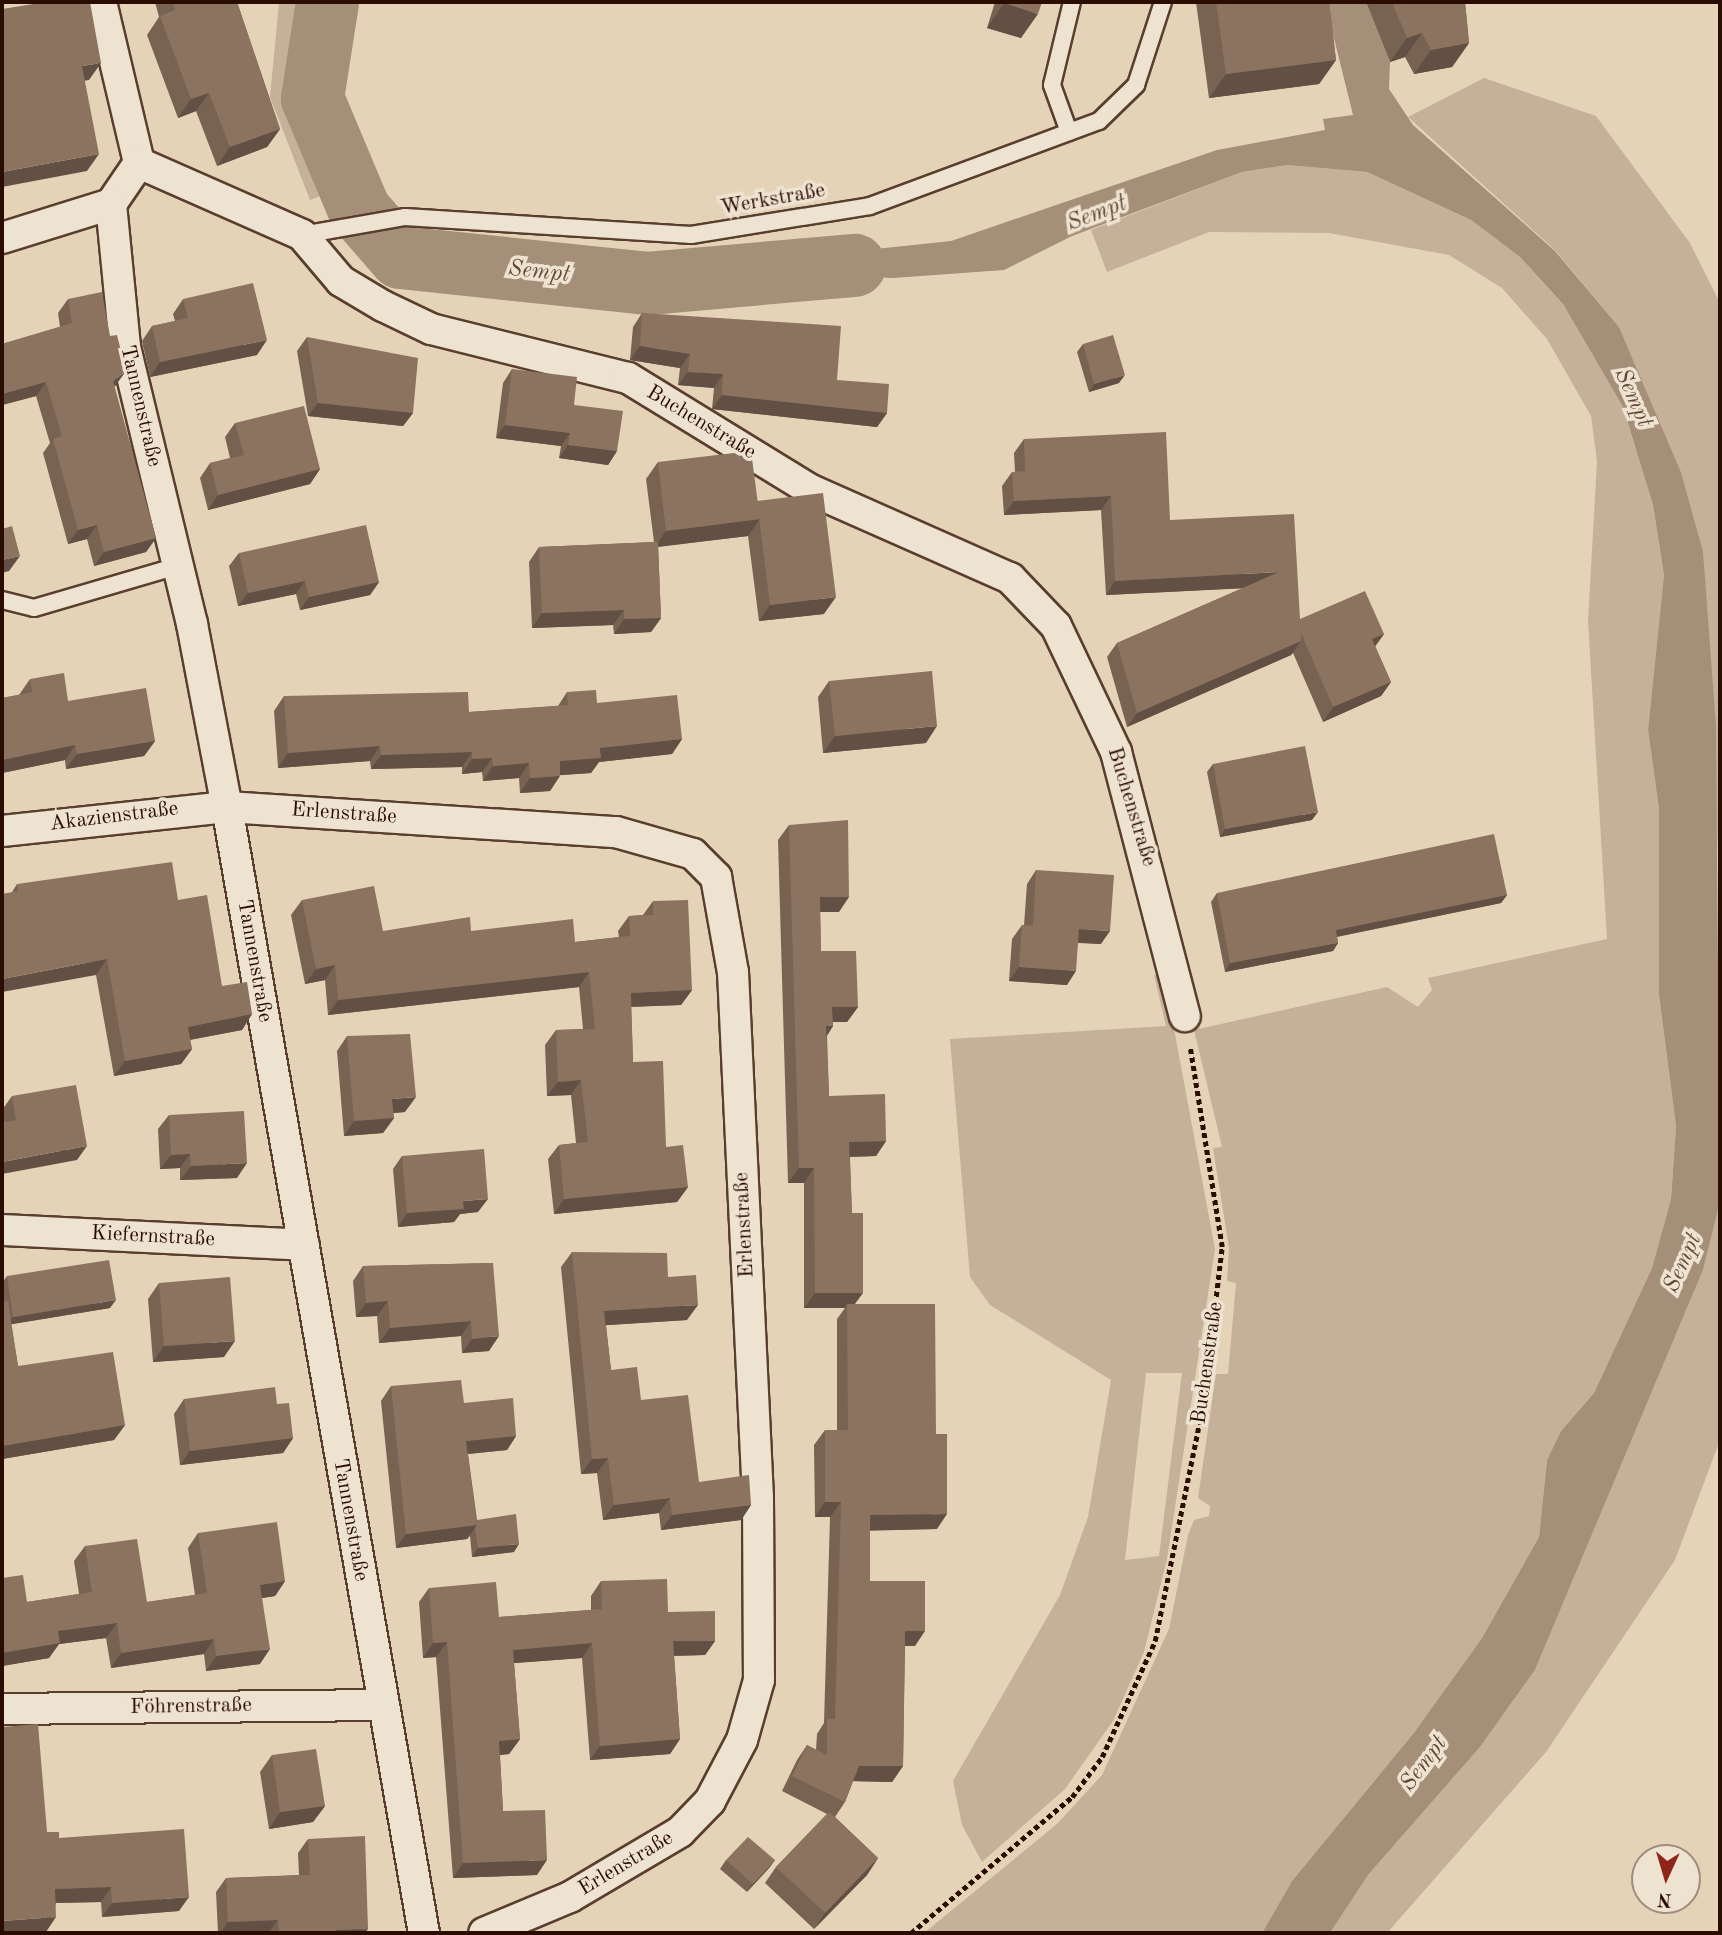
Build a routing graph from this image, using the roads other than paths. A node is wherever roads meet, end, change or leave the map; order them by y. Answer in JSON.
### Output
{"nodes":[{"id":1,"x":101,"y":2,"type":"edge"},
{"id":2,"x":1072,"y":2,"type":"edge"},
{"id":3,"x":1163,"y":2,"type":"edge"},
{"id":4,"x":1069,"y":132,"type":"junction"},
{"id":5,"x":139,"y":163,"type":"junction"},
{"id":6,"x":111,"y":204,"type":"junction"},
{"id":7,"x":302,"y":235,"type":"junction"},
{"id":8,"x":2,"y":238,"type":"edge"},
{"id":9,"x":178,"y":566,"type":"junction"},
{"id":10,"x":2,"y":600,"type":"edge"},
{"id":11,"x":227,"y":807,"type":"junction"},
{"id":12,"x":2,"y":831,"type":"edge"},
{"id":13,"x":1185,"y":1016,"type":"road end"},
{"id":14,"x":2,"y":1230,"type":"edge"},
{"id":15,"x":304,"y":1245,"type":"junction"},
{"id":16,"x":381,"y":1704,"type":"junction"},
{"id":17,"x":2,"y":1709,"type":"edge"},
{"id":18,"x":424,"y":1933,"type":"edge"},
{"id":19,"x":484,"y":1933,"type":"edge"}],
"edges":[{"from":1,"to":5,"type":"street"},
{"from":2,"to":4,"type":"lane"},
{"from":3,"to":4,"type":"lane","name":"Werkstraße"},
{"from":4,"to":7,"type":"lane","name":"Werkstraße"},
{"from":5,"to":6,"type":"street"},
{"from":5,"to":7,"type":"street","name":"Buchenstraße"},
{"from":6,"to":8,"type":"street"},
{"from":6,"to":9,"type":"street","name":"Tannenstraße"},
{"from":7,"to":13,"type":"street","name":"Buchenstraße"},
{"from":9,"to":10,"type":"lane"},
{"from":9,"to":11,"type":"street","name":"Tannenstraße"},
{"from":11,"to":12,"type":"street","name":"Akazienstraße"},
{"from":11,"to":15,"type":"street","name":"Tannenstraße"},
{"from":11,"to":19,"type":"street","name":"Erlenstraße"},
{"from":14,"to":15,"type":"street","name":"Kiefernstraße"},
{"from":15,"to":16,"type":"street","name":"Tannenstraße"},
{"from":16,"to":17,"type":"street","name":"Föhrenstraße"},
{"from":16,"to":18,"type":"street","name":"Tannenstraße"}]}
